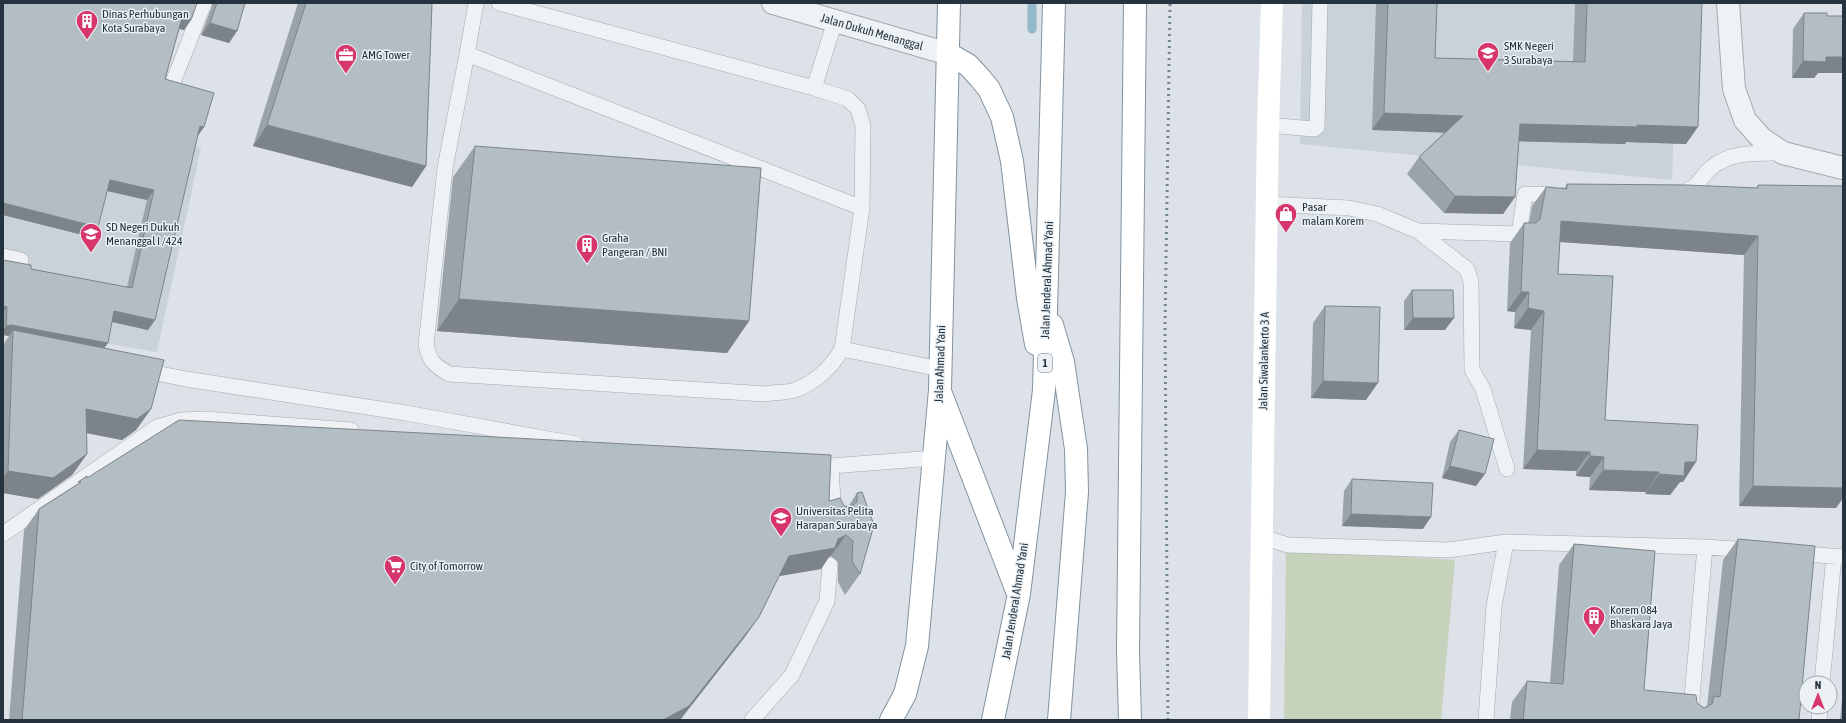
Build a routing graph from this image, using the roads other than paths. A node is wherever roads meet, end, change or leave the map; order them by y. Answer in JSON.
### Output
{"nodes":[{"id":1,"x":204,"y":3,"type":"edge"},
{"id":2,"x":476,"y":3,"type":"edge"},
{"id":3,"x":499,"y":3,"type":"edge"},
{"id":4,"x":773,"y":3,"type":"edge"},
{"id":5,"x":949,"y":3,"type":"edge"},
{"id":6,"x":1054,"y":3,"type":"edge"},
{"id":7,"x":1135,"y":3,"type":"edge"},
{"id":8,"x":1272,"y":3,"type":"edge"},
{"id":9,"x":1320,"y":3,"type":"edge"},
{"id":10,"x":1728,"y":3,"type":"edge"},
{"id":11,"x":835,"y":21,"type":"junction"},
{"id":12,"x":467,"y":54,"type":"junction"},
{"id":13,"x":949,"y":54,"type":"junction"},
{"id":14,"x":172,"y":85,"type":"edge"},
{"id":15,"x":814,"y":88,"type":"junction"},
{"id":16,"x":1268,"y":125,"type":"junction"},
{"id":17,"x":1782,"y":153,"type":"junction"},
{"id":18,"x":1843,"y":168,"type":"edge"},
{"id":19,"x":1573,"y":195,"type":"edge"},
{"id":20,"x":1668,"y":196,"type":"edge"},
{"id":21,"x":1267,"y":204,"type":"junction"},
{"id":22,"x":862,"y":208,"type":"junction"},
{"id":23,"x":1418,"y":231,"type":"junction"},
{"id":24,"x":3,"y":256,"type":"edge"},
{"id":25,"x":21,"y":260,"type":"dead end"},
{"id":26,"x":1046,"y":307,"type":"junction"},
{"id":27,"x":842,"y":349,"type":"junction"},
{"id":28,"x":127,"y":367,"type":"edge"},
{"id":29,"x":940,"y":380,"type":"junction"},
{"id":30,"x":1044,"y":390,"type":"junction"},
{"id":31,"x":366,"y":431,"type":"edge"},
{"id":32,"x":462,"y":438,"type":"edge"},
{"id":33,"x":934,"y":458,"type":"junction"},
{"id":34,"x":800,"y":464,"type":"edge"},
{"id":35,"x":831,"y":466,"type":"junction"},
{"id":36,"x":1507,"y":469,"type":"dead end"},
{"id":37,"x":834,"y":519,"type":"edge"},
{"id":38,"x":3,"y":534,"type":"edge"},
{"id":39,"x":1261,"y":537,"type":"junction"},
{"id":40,"x":1506,"y":542,"type":"junction"},
{"id":41,"x":1705,"y":547,"type":"junction"},
{"id":42,"x":1766,"y":551,"type":"edge"},
{"id":43,"x":1781,"y":552,"type":"edge"},
{"id":44,"x":1839,"y":556,"type":"edge"},
{"id":45,"x":830,"y":565,"type":"edge"},
{"id":46,"x":1018,"y":594,"type":"junction"},
{"id":47,"x":1128,"y":652,"type":"junction"},
{"id":48,"x":1823,"y":675,"type":"edge"},
{"id":49,"x":752,"y":720,"type":"edge"},
{"id":50,"x":891,"y":720,"type":"edge"},
{"id":51,"x":993,"y":720,"type":"edge"},
{"id":52,"x":1059,"y":720,"type":"edge"},
{"id":53,"x":1121,"y":720,"type":"edge"},
{"id":54,"x":1130,"y":720,"type":"edge"},
{"id":55,"x":1259,"y":720,"type":"edge"},
{"id":56,"x":1486,"y":720,"type":"edge"},
{"id":57,"x":1690,"y":720,"type":"edge"}],
"edges":[{"from":1,"to":14,"type":"lane"},
{"from":2,"to":12,"type":"lane"},
{"from":3,"to":15,"type":"lane"},
{"from":4,"to":11,"type":"street","name":"Jalan Dukuh Menanggal"},
{"from":5,"to":13,"type":"main road","name":"Jalan Ahmad Yani"},
{"from":6,"to":26,"type":"main road","name":"Jalan Jenderal Ahmad Yani","number":"1"},
{"from":7,"to":47,"type":"main road"},
{"from":8,"to":16,"type":"main road","name":"Jalan Siwalankerto 3 A"},
{"from":9,"to":16,"type":"lane"},
{"from":10,"to":17,"type":"street"},
{"from":11,"to":13,"type":"street","name":"Jalan Dukuh Menanggal"},
{"from":11,"to":15,"type":"lane"},
{"from":12,"to":22,"type":"lane"},
{"from":12,"to":27,"type":"lane"},
{"from":13,"to":29,"type":"main road","name":"Jalan Ahmad Yani"},
{"from":13,"to":30,"type":"main road"},
{"from":15,"to":22,"type":"lane"},
{"from":16,"to":21,"type":"main road","name":"Jalan Siwalankerto 3 A"},
{"from":17,"to":18,"type":"street"},
{"from":17,"to":20,"type":"lane"},
{"from":19,"to":23,"type":"lane"},
{"from":21,"to":23,"type":"lane"},
{"from":21,"to":39,"type":"main road","name":"Jalan Siwalankerto 3 A"},
{"from":22,"to":27,"type":"lane"},
{"from":23,"to":36,"type":"lane"},
{"from":24,"to":25,"type":"lane"},
{"from":26,"to":30,"type":"main road","name":"Jalan Jenderal Ahmad Yani","number":"1"},
{"from":26,"to":52,"type":"main road"},
{"from":27,"to":29,"type":"lane"},
{"from":28,"to":32,"type":"lane"},
{"from":29,"to":33,"type":"main road","name":"Jalan Ahmad Yani"},
{"from":29,"to":46,"type":"main road"},
{"from":30,"to":46,"type":"main road","name":"Jalan Jenderal Ahmad Yani","number":"1"},
{"from":31,"to":38,"type":"lane"},
{"from":33,"to":35,"type":"lane"},
{"from":33,"to":50,"type":"main road","name":"Jalan Ahmad Yani"},
{"from":34,"to":35,"type":"lane"},
{"from":35,"to":37,"type":"lane"},
{"from":39,"to":40,"type":"lane"},
{"from":39,"to":55,"type":"main road","name":"Jalan Siwalankerto 3 A"},
{"from":40,"to":41,"type":"lane"},
{"from":40,"to":56,"type":"lane"},
{"from":41,"to":42,"type":"lane"},
{"from":41,"to":57,"type":"lane"},
{"from":43,"to":44,"type":"lane"},
{"from":44,"to":48,"type":"lane"},
{"from":45,"to":49,"type":"lane"},
{"from":46,"to":51,"type":"main road","name":"Jalan Jenderal Ahmad Yani","number":"1"},
{"from":47,"to":53,"type":"main road"},
{"from":47,"to":54,"type":"main road"}]}
